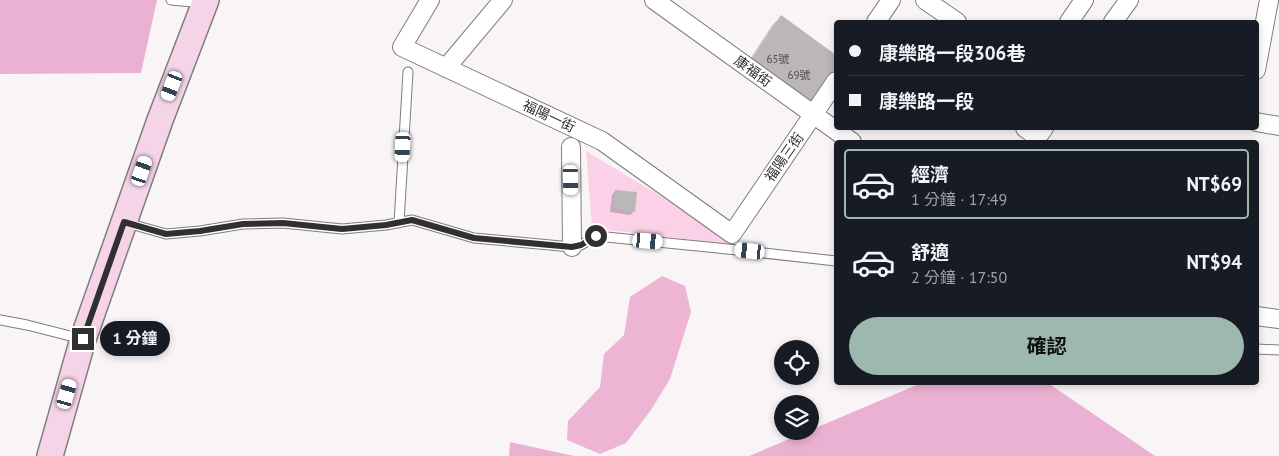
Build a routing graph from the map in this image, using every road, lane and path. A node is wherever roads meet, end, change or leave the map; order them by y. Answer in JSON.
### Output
{"nodes":[{"id":1,"x":171,"y":0,"type":"edge"},
{"id":2,"x":430,"y":0,"type":"edge"},
{"id":3,"x":503,"y":0,"type":"edge"},
{"id":4,"x":891,"y":0,"type":"edge"},
{"id":5,"x":925,"y":0,"type":"edge"},
{"id":6,"x":1084,"y":0,"type":"edge"},
{"id":7,"x":1129,"y":0,"type":"edge"},
{"id":8,"x":1269,"y":0,"type":"edge"},
{"id":9,"x":205,"y":2,"type":"edge"},
{"id":10,"x":660,"y":2,"type":"edge"},
{"id":11,"x":877,"y":20,"type":"edge"},
{"id":12,"x":954,"y":20,"type":"edge"},
{"id":13,"x":1070,"y":20,"type":"edge"},
{"id":14,"x":1115,"y":20,"type":"edge"},
{"id":15,"x":1259,"y":54,"type":"edge"},
{"id":16,"x":446,"y":68,"type":"junction"},
{"id":17,"x":408,"y":72,"type":"dead end"},
{"id":18,"x":834,"y":84,"type":"edge"},
{"id":19,"x":814,"y":115,"type":"junction"},
{"id":20,"x":1259,"y":123,"type":"edge"},
{"id":21,"x":1279,"y":126,"type":"edge"},
{"id":22,"x":834,"y":129,"type":"edge"},
{"id":23,"x":835,"y":130,"type":"edge"},
{"id":24,"x":849,"y":140,"type":"edge"},
{"id":25,"x":571,"y":147,"type":"dead end"},
{"id":26,"x":124,"y":222,"type":"junction"},
{"id":27,"x":399,"y":222,"type":"junction"},
{"id":28,"x":732,"y":234,"type":"joint"},
{"id":29,"x":572,"y":247,"type":"junction"},
{"id":30,"x":834,"y":261,"type":"edge"},
{"id":31,"x":1259,"y":316,"type":"edge"},
{"id":32,"x":1279,"y":319,"type":"edge"},
{"id":33,"x":0,"y":320,"type":"edge"},
{"id":34,"x":83,"y":339,"type":"junction"},
{"id":35,"x":1259,"y":349,"type":"edge"},
{"id":36,"x":1279,"y":350,"type":"edge"},
{"id":37,"x":50,"y":456,"type":"edge"}],
"edges":[{"from":1,"to":9,"type":"lane"},
{"from":2,"to":16,"type":"street","name":"福陽一街"},
{"from":3,"to":16,"type":"street"},
{"from":4,"to":11,"type":"street"},
{"from":5,"to":12,"type":"street"},
{"from":6,"to":13,"type":"street"},
{"from":7,"to":14,"type":"street"},
{"from":8,"to":15,"type":"street"},
{"from":9,"to":26,"type":"street"},
{"from":10,"to":19,"type":"street","name":"康福街"},
{"from":16,"to":28,"type":"street","name":"福陽一街"},
{"from":17,"to":27,"type":"lane"},
{"from":18,"to":19,"type":"street","name":"福陽三街"},
{"from":19,"to":22,"type":"street","name":"康福街"},
{"from":19,"to":28,"type":"street","name":"福陽三街"},
{"from":20,"to":21,"type":"street"},
{"from":23,"to":24,"type":"street","name":"康福街"},
{"from":25,"to":29,"type":"street"},
{"from":26,"to":27,"type":"lane"},
{"from":26,"to":34,"type":"street"},
{"from":27,"to":29,"type":"lane"},
{"from":29,"to":30,"type":"lane"},
{"from":31,"to":32,"type":"street"},
{"from":33,"to":34,"type":"lane"},
{"from":34,"to":37,"type":"street"},
{"from":35,"to":36,"type":"lane"}]}
